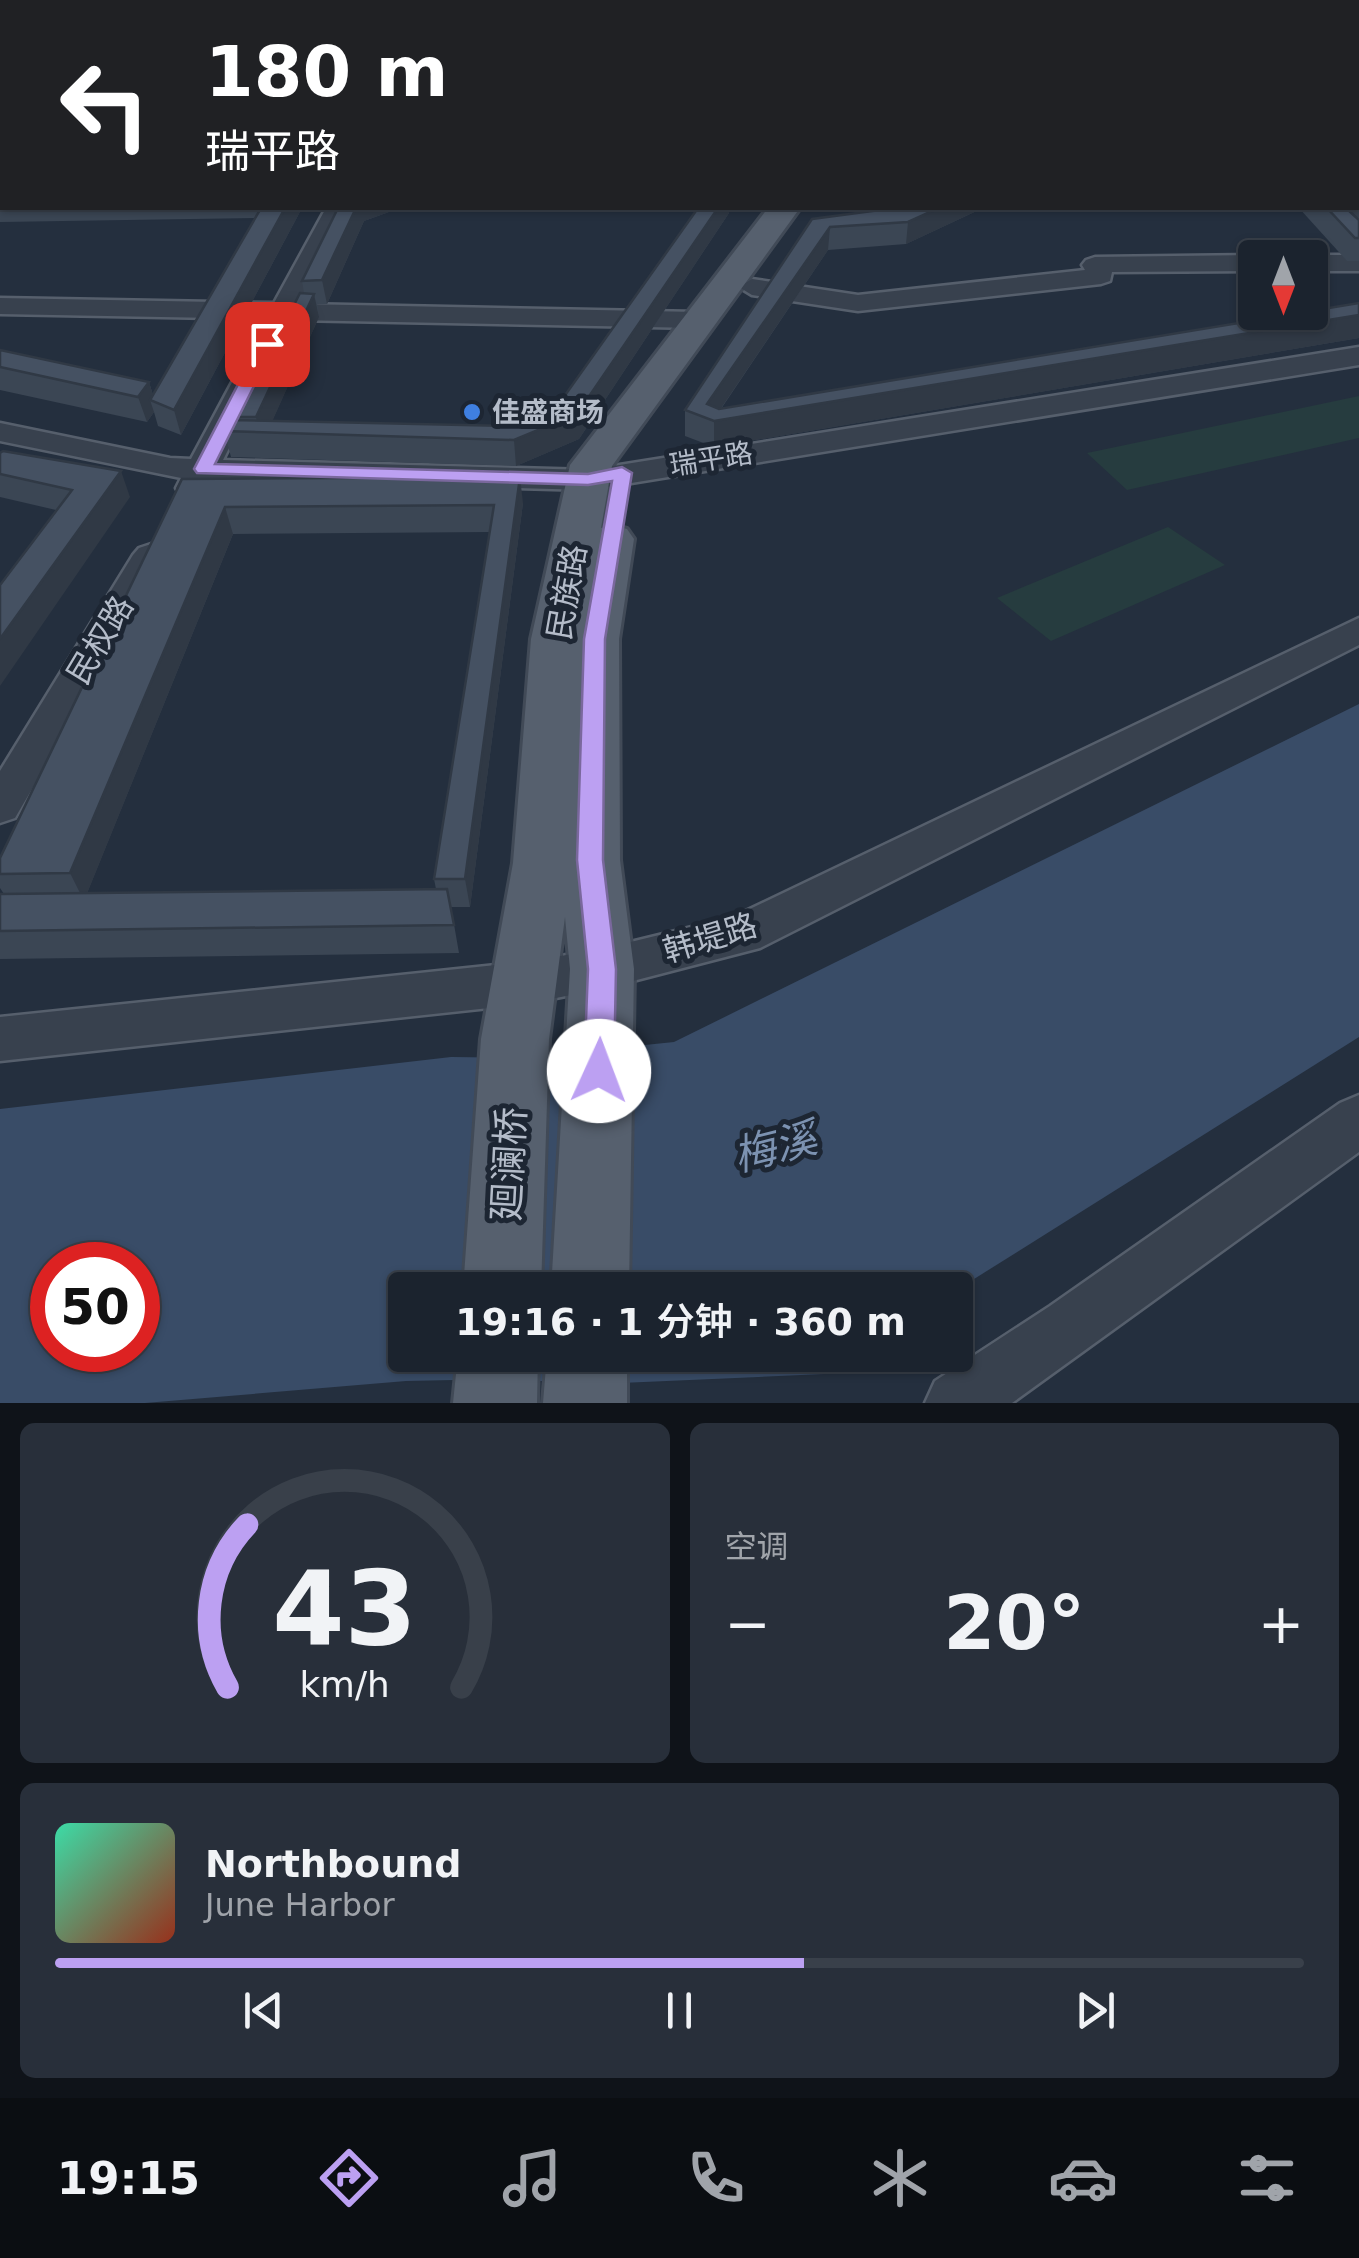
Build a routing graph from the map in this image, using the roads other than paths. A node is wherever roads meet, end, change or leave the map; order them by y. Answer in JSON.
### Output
{"nodes":[{"id":1,"x":337,"y":210,"type":"edge"},
{"id":2,"x":782,"y":210,"type":"edge"},
{"id":3,"x":810,"y":210,"type":"edge"},
{"id":4,"x":1238,"y":263,"type":"edge"},
{"id":5,"x":1328,"y":263,"type":"edge"},
{"id":6,"x":1359,"y":263,"type":"edge"},
{"id":7,"x":752,"y":287,"type":"junction"},
{"id":8,"x":0,"y":306,"type":"edge"},
{"id":9,"x":284,"y":312,"type":"junction"},
{"id":10,"x":698,"y":320,"type":"junction"},
{"id":11,"x":1359,"y":356,"type":"edge"},
{"id":12,"x":0,"y":432,"type":"edge"},
{"id":13,"x":203,"y":469,"type":"junction"},
{"id":14,"x":605,"y":476,"type":"junction"},
{"id":15,"x":1359,"y":630,"type":"edge"},
{"id":16,"x":0,"y":807,"type":"edge"},
{"id":17,"x":601,"y":1001,"type":"junction"},
{"id":18,"x":520,"y":1011,"type":"junction"},
{"id":19,"x":0,"y":1039,"type":"edge"},
{"id":20,"x":1359,"y":1120,"type":"edge"},
{"id":21,"x":503,"y":1272,"type":"edge"},
{"id":22,"x":591,"y":1272,"type":"edge"},
{"id":23,"x":497,"y":1372,"type":"edge"},
{"id":24,"x":586,"y":1372,"type":"edge"},
{"id":25,"x":495,"y":1402,"type":"edge"},
{"id":26,"x":585,"y":1403,"type":"edge"},
{"id":27,"x":958,"y":1403,"type":"edge"}],
"edges":[{"from":1,"to":9,"type":"street","name":"民权路"},
{"from":2,"to":10,"type":"main road","name":"民族路"},
{"from":3,"to":7,"type":"main road","name":"民族路"},
{"from":4,"to":7,"type":"street"},
{"from":5,"to":6,"type":"street"},
{"from":7,"to":14,"type":"main road","name":"民族路"},
{"from":8,"to":9,"type":"street"},
{"from":9,"to":10,"type":"street"},
{"from":9,"to":13,"type":"street","name":"民权路"},
{"from":10,"to":14,"type":"main road","name":"民族路"},
{"from":11,"to":14,"type":"street","name":"瑞平路"},
{"from":12,"to":13,"type":"street","name":"瑞平路"},
{"from":13,"to":14,"type":"street","name":"瑞平路"},
{"from":13,"to":16,"type":"street","name":"民权路"},
{"from":14,"to":17,"type":"main road","name":"民族路"},
{"from":14,"to":18,"type":"main road","name":"民族路"},
{"from":15,"to":17,"type":"street","name":"韩堤路"},
{"from":17,"to":18,"type":"street","name":"韩堤路"},
{"from":17,"to":22,"type":"main road"},
{"from":18,"to":19,"type":"street","name":"韩堤路"},
{"from":18,"to":21,"type":"main road","name":"廻澜桥"},
{"from":20,"to":27,"type":"street"},
{"from":23,"to":25,"type":"main road"},
{"from":24,"to":26,"type":"main road"}]}
